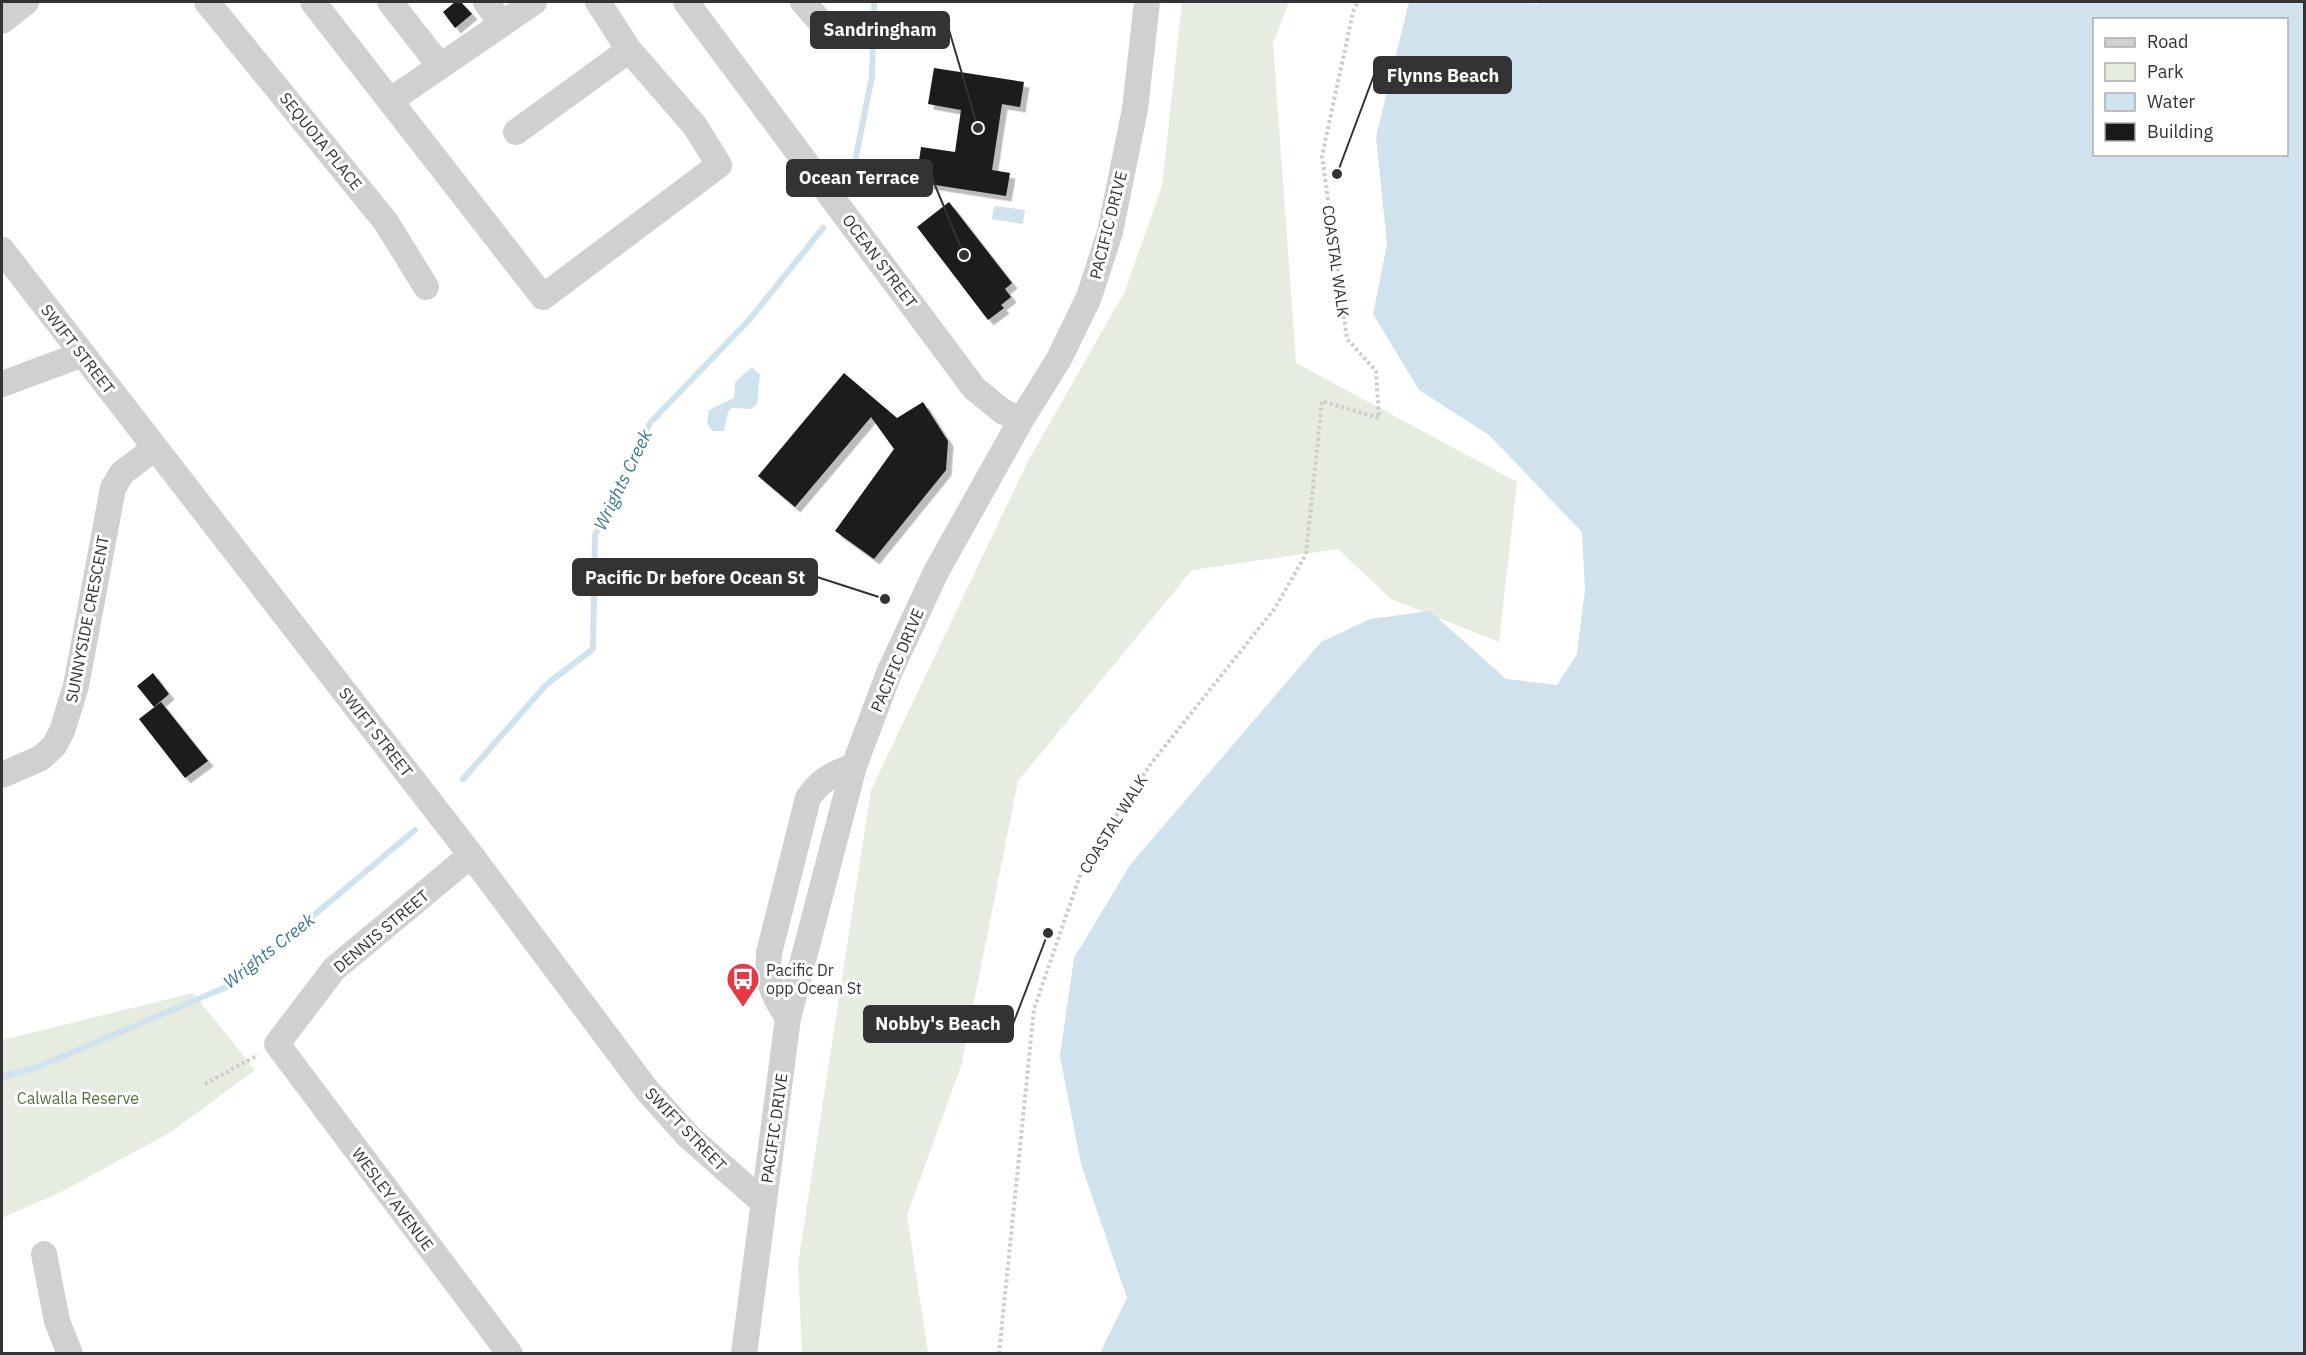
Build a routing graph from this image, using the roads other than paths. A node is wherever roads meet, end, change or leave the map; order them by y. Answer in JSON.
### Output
{"nodes":[{"id":1,"x":27,"y":2,"type":"edge"},
{"id":2,"x":207,"y":2,"type":"edge"},
{"id":3,"x":313,"y":2,"type":"edge"},
{"id":4,"x":390,"y":2,"type":"edge"},
{"id":5,"x":486,"y":2,"type":"edge"},
{"id":6,"x":534,"y":2,"type":"edge"},
{"id":7,"x":598,"y":2,"type":"edge"},
{"id":8,"x":686,"y":2,"type":"edge"},
{"id":9,"x":803,"y":2,"type":"edge"},
{"id":10,"x":1147,"y":2,"type":"edge"},
{"id":11,"x":2,"y":21,"type":"edge"},
{"id":12,"x":502,"y":24,"type":"junction"},
{"id":13,"x":832,"y":34,"type":"dead end"},
{"id":14,"x":629,"y":50,"type":"junction"},
{"id":15,"x":440,"y":66,"type":"junction"},
{"id":16,"x":392,"y":100,"type":"junction"},
{"id":17,"x":516,"y":132,"type":"dead end"},
{"id":18,"x":2,"y":250,"type":"edge"},
{"id":19,"x":426,"y":287,"type":"dead end"},
{"id":20,"x":83,"y":354,"type":"junction"},
{"id":21,"x":2,"y":384,"type":"edge"},
{"id":22,"x":1021,"y":420,"type":"junction"},
{"id":23,"x":155,"y":448,"type":"junction"},
{"id":24,"x":854,"y":766,"type":"junction"},
{"id":25,"x":2,"y":775,"type":"edge"},
{"id":26,"x":471,"y":855,"type":"junction"},
{"id":27,"x":788,"y":1018,"type":"junction"},
{"id":28,"x":277,"y":1044,"type":"joint"},
{"id":29,"x":764,"y":1203,"type":"junction"},
{"id":30,"x":44,"y":1254,"type":"dead end"},
{"id":31,"x":70,"y":1353,"type":"edge"},
{"id":32,"x":510,"y":1353,"type":"edge"},
{"id":33,"x":744,"y":1353,"type":"edge"}],
"edges":[{"from":1,"to":11,"type":"street"},
{"from":2,"to":19,"type":"street","name":"SEQUOIA PLACE"},
{"from":3,"to":16,"type":"street"},
{"from":4,"to":15,"type":"street"},
{"from":5,"to":12,"type":"street"},
{"from":6,"to":12,"type":"street"},
{"from":7,"to":14,"type":"street"},
{"from":8,"to":22,"type":"street","name":"OCEAN STREET"},
{"from":9,"to":13,"type":"street"},
{"from":10,"to":22,"type":"street","name":"PACIFIC DRIVE"},
{"from":12,"to":15,"type":"street"},
{"from":14,"to":16,"type":"street"},
{"from":14,"to":17,"type":"street"},
{"from":15,"to":16,"type":"street"},
{"from":18,"to":20,"type":"street","name":"SWIFT STREET"},
{"from":20,"to":21,"type":"street"},
{"from":20,"to":23,"type":"street","name":"SWIFT STREET"},
{"from":22,"to":24,"type":"street","name":"PACIFIC DRIVE"},
{"from":23,"to":25,"type":"street","name":"SUNNYSIDE CRESCENT"},
{"from":23,"to":26,"type":"street","name":"SWIFT STREET"},
{"from":24,"to":27,"type":"street","name":"PACIFIC DRIVE"},
{"from":24,"to":27,"type":"street"},
{"from":26,"to":28,"type":"street","name":"DENNIS STREET"},
{"from":26,"to":29,"type":"street","name":"SWIFT STREET"},
{"from":27,"to":29,"type":"street","name":"PACIFIC DRIVE"},
{"from":28,"to":32,"type":"street","name":"WESLEY AVENUE"},
{"from":29,"to":33,"type":"street","name":"PACIFIC DRIVE"},
{"from":30,"to":31,"type":"street"}]}
